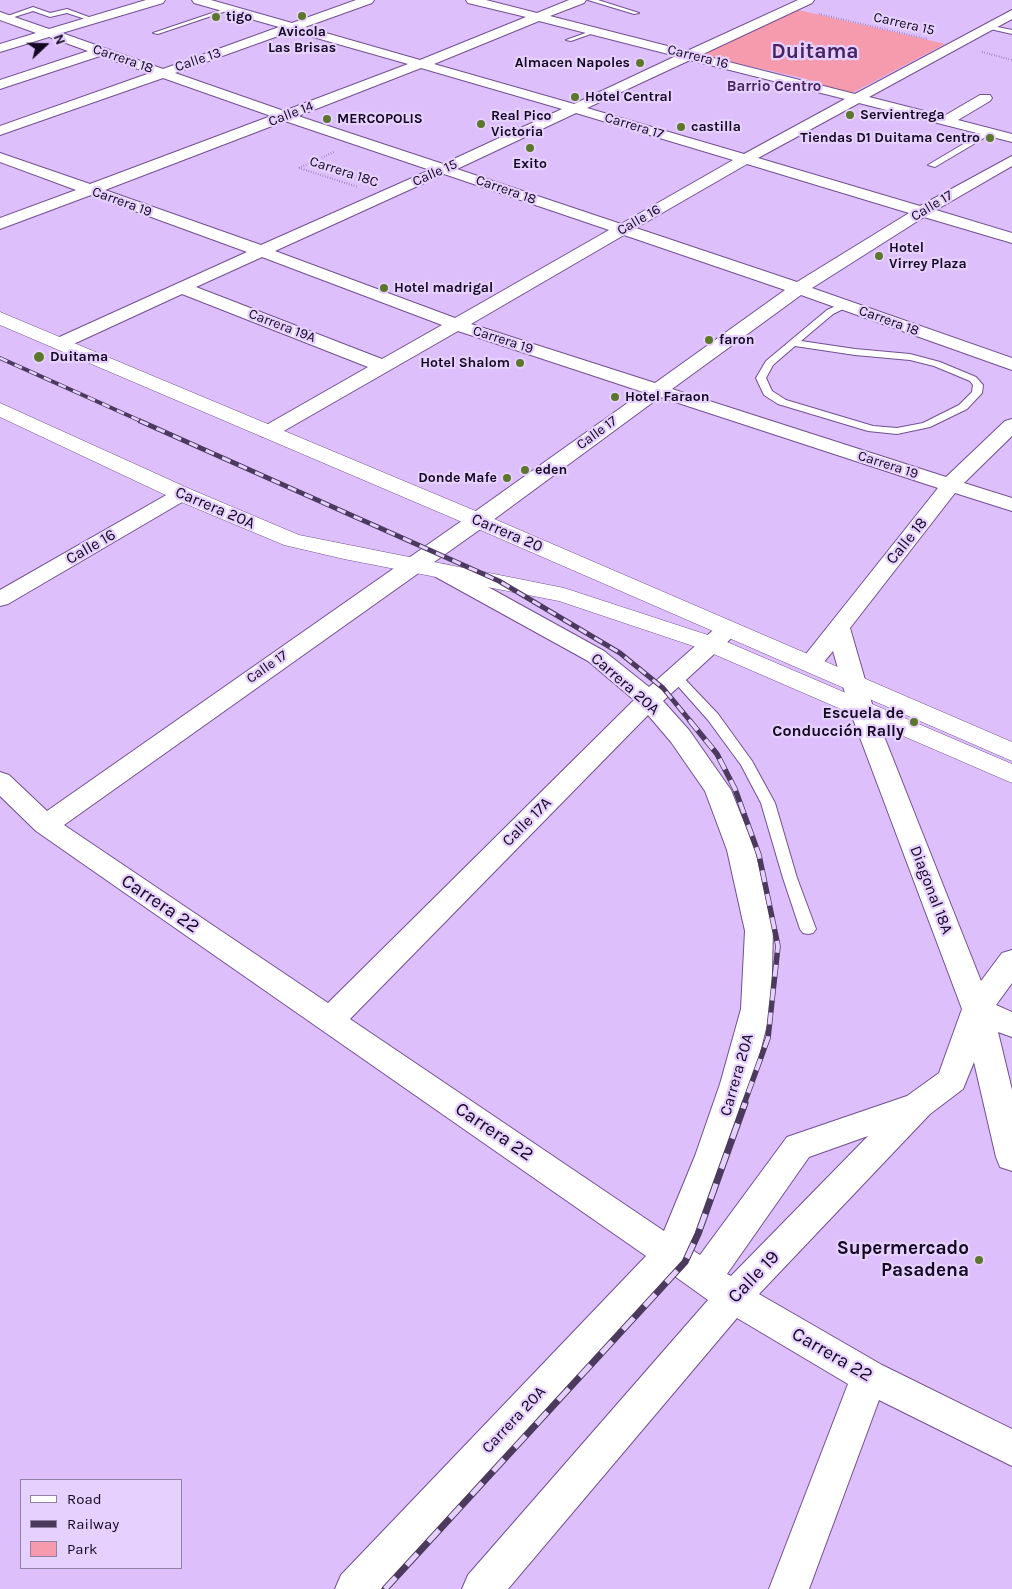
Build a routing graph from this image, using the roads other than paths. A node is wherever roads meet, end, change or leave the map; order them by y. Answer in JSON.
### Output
{"nodes":[{"id":1,"x":159,"y":0,"type":"edge"},
{"id":2,"x":198,"y":0,"type":"edge"},
{"id":3,"x":368,"y":0,"type":"edge"},
{"id":4,"x":472,"y":0,"type":"edge"},
{"id":5,"x":580,"y":0,"type":"edge"},
{"id":6,"x":592,"y":0,"type":"edge"},
{"id":7,"x":808,"y":0,"type":"edge"},
{"id":8,"x":229,"y":9,"type":"junction"},
{"id":9,"x":636,"y":13,"type":"dead end"},
{"id":10,"x":1012,"y":14,"type":"edge"},
{"id":11,"x":2,"y":17,"type":"edge"},
{"id":12,"x":538,"y":17,"type":"junction"},
{"id":13,"x":94,"y":20,"type":"junction"},
{"id":14,"x":291,"y":27,"type":"junction"},
{"id":15,"x":988,"y":27,"type":"junction"},
{"id":16,"x":596,"y":31,"type":"junction"},
{"id":17,"x":1012,"y":32,"type":"edge"},
{"id":18,"x":50,"y":33,"type":"junction"},
{"id":19,"x":156,"y":33,"type":"dead end"},
{"id":20,"x":560,"y":38,"type":"dead end"},
{"id":21,"x":569,"y":40,"type":"junction"},
{"id":22,"x":579,"y":43,"type":"dead end"},
{"id":23,"x":0,"y":48,"type":"edge"},
{"id":24,"x":101,"y":51,"type":"junction"},
{"id":25,"x":688,"y":55,"type":"junction"},
{"id":26,"x":421,"y":64,"type":"junction"},
{"id":27,"x":162,"y":72,"type":"junction"},
{"id":28,"x":0,"y":85,"type":"edge"},
{"id":29,"x":858,"y":98,"type":"junction"},
{"id":30,"x":985,"y":98,"type":"dead end"},
{"id":31,"x":573,"y":108,"type":"junction"},
{"id":32,"x":285,"y":116,"type":"junction"},
{"id":33,"x":946,"y":121,"type":"junction"},
{"id":34,"x":0,"y":131,"type":"edge"},
{"id":35,"x":990,"y":132,"type":"junction"},
{"id":36,"x":1012,"y":138,"type":"edge"},
{"id":37,"x":0,"y":157,"type":"edge"},
{"id":38,"x":746,"y":160,"type":"junction"},
{"id":39,"x":1012,"y":160,"type":"edge"},
{"id":40,"x":932,"y":164,"type":"dead end"},
{"id":41,"x":444,"y":169,"type":"junction"},
{"id":42,"x":91,"y":191,"type":"junction"},
{"id":43,"x":923,"y":212,"type":"junction"},
{"id":44,"x":0,"y":224,"type":"edge"},
{"id":45,"x":623,"y":230,"type":"junction"},
{"id":46,"x":1012,"y":238,"type":"edge"},
{"id":47,"x":261,"y":251,"type":"junction"},
{"id":48,"x":182,"y":288,"type":"junction"},
{"id":49,"x":798,"y":288,"type":"junction"},
{"id":50,"x":844,"y":305,"type":"junction"},
{"id":51,"x":0,"y":318,"type":"edge"},
{"id":52,"x":456,"y":324,"type":"junction"},
{"id":53,"x":61,"y":343,"type":"junction"},
{"id":54,"x":795,"y":343,"type":"junction"},
{"id":55,"x":1012,"y":364,"type":"edge"},
{"id":56,"x":382,"y":366,"type":"junction"},
{"id":57,"x":656,"y":391,"type":"junction"},
{"id":58,"x":0,"y":409,"type":"edge"},
{"id":59,"x":1012,"y":425,"type":"edge"},
{"id":60,"x":268,"y":432,"type":"junction"},
{"id":61,"x":950,"y":486,"type":"junction"},
{"id":62,"x":182,"y":494,"type":"junction"},
{"id":63,"x":1012,"y":505,"type":"edge"},
{"id":64,"x":476,"y":520,"type":"junction"},
{"id":65,"x":411,"y":565,"type":"junction"},
{"id":66,"x":582,"y":566,"type":"junction"},
{"id":67,"x":442,"y":571,"type":"junction"},
{"id":68,"x":564,"y":595,"type":"junction"},
{"id":69,"x":0,"y":599,"type":"edge"},
{"id":70,"x":838,"y":626,"type":"junction"},
{"id":71,"x":720,"y":637,"type":"junction"},
{"id":72,"x":810,"y":664,"type":"junction"},
{"id":73,"x":675,"y":676,"type":"junction"},
{"id":74,"x":853,"y":684,"type":"junction"},
{"id":75,"x":649,"y":700,"type":"junction"},
{"id":76,"x":862,"y":711,"type":"junction"},
{"id":77,"x":1012,"y":752,"type":"edge"},
{"id":78,"x":1012,"y":774,"type":"edge"},
{"id":79,"x":0,"y":781,"type":"edge"},
{"id":80,"x":44,"y":825,"type":"junction"},
{"id":81,"x":808,"y":929,"type":"dead end"},
{"id":82,"x":1012,"y":961,"type":"edge"},
{"id":83,"x":977,"y":1009,"type":"junction"},
{"id":84,"x":330,"y":1020,"type":"junction"},
{"id":85,"x":1012,"y":1025,"type":"edge"},
{"id":86,"x":919,"y":1105,"type":"junction"},
{"id":87,"x":1012,"y":1157,"type":"edge"},
{"id":88,"x":672,"y":1253,"type":"junction"},
{"id":89,"x":719,"y":1287,"type":"junction"},
{"id":90,"x":869,"y":1377,"type":"junction"},
{"id":91,"x":1012,"y":1448,"type":"edge"},
{"id":92,"x":355,"y":1589,"type":"edge"},
{"id":93,"x":482,"y":1589,"type":"edge"},
{"id":94,"x":789,"y":1589,"type":"edge"}],
"edges":[{"from":1,"to":13,"type":"street"},
{"from":2,"to":8,"type":"street","name":"Carrera 17"},
{"from":3,"to":14,"type":"street","name":"Calle 13"},
{"from":4,"to":12,"type":"street","name":"Carrera 16"},
{"from":5,"to":12,"type":"street","name":"Calle 14"},
{"from":6,"to":9,"type":"lane"},
{"from":7,"to":25,"type":"street","name":"Calle 15"},
{"from":8,"to":14,"type":"street","name":"Carrera 17"},
{"from":8,"to":19,"type":"lane"},
{"from":10,"to":15,"type":"street","name":"Calle 16"},
{"from":11,"to":13,"type":"lane"},
{"from":11,"to":18,"type":"street","name":"Carrera 18"},
{"from":12,"to":16,"type":"street","name":"Carrera 16"},
{"from":12,"to":26,"type":"street","name":"Calle 14"},
{"from":13,"to":18,"type":"street"},
{"from":14,"to":26,"type":"street","name":"Carrera 17"},
{"from":14,"to":27,"type":"street","name":"Calle 13"},
{"from":15,"to":17,"type":"lane"},
{"from":15,"to":29,"type":"street","name":"Calle 16"},
{"from":16,"to":21,"type":"lane"},
{"from":16,"to":25,"type":"street","name":"Carrera 16"},
{"from":18,"to":23,"type":"street"},
{"from":18,"to":24,"type":"street","name":"Carrera 18"},
{"from":20,"to":21,"type":"lane"},
{"from":21,"to":22,"type":"lane"},
{"from":24,"to":27,"type":"street","name":"Carrera 18"},
{"from":24,"to":28,"type":"street"},
{"from":25,"to":29,"type":"street","name":"Carrera 16"},
{"from":25,"to":31,"type":"street","name":"Calle 15"},
{"from":26,"to":31,"type":"street","name":"Carrera 17"},
{"from":26,"to":32,"type":"street","name":"Calle 14"},
{"from":27,"to":32,"type":"street","name":"Carrera 18"},
{"from":27,"to":34,"type":"street","name":"Calle 13"},
{"from":29,"to":33,"type":"street","name":"Carrera 16"},
{"from":29,"to":38,"type":"street","name":"Calle 16"},
{"from":30,"to":33,"type":"street"},
{"from":31,"to":38,"type":"street","name":"Carrera 17"},
{"from":31,"to":41,"type":"street","name":"Calle 15"},
{"from":32,"to":41,"type":"street","name":"Carrera 18"},
{"from":32,"to":42,"type":"street","name":"Calle 14"},
{"from":33,"to":35,"type":"street","name":"Carrera 16"},
{"from":35,"to":36,"type":"street","name":"Carrera 16"},
{"from":35,"to":40,"type":"lane"},
{"from":37,"to":42,"type":"street","name":"Carrera 19"},
{"from":38,"to":43,"type":"street","name":"Carrera 17"},
{"from":38,"to":45,"type":"street","name":"Calle 16"},
{"from":39,"to":43,"type":"street","name":"Calle 17"},
{"from":41,"to":45,"type":"street","name":"Carrera 18"},
{"from":41,"to":47,"type":"street","name":"Calle 15"},
{"from":42,"to":44,"type":"street","name":"Calle 14"},
{"from":42,"to":47,"type":"street","name":"Carrera 19"},
{"from":43,"to":46,"type":"street","name":"Carrera 17"},
{"from":43,"to":49,"type":"street","name":"Calle 17"},
{"from":45,"to":49,"type":"street","name":"Carrera 18"},
{"from":45,"to":52,"type":"street","name":"Calle 16"},
{"from":47,"to":48,"type":"street","name":"Calle 15"},
{"from":47,"to":52,"type":"street","name":"Carrera 19"},
{"from":48,"to":53,"type":"street","name":"Calle 15"},
{"from":48,"to":56,"type":"street","name":"Carrera 19A"},
{"from":49,"to":50,"type":"street","name":"Carrera 18"},
{"from":49,"to":57,"type":"street","name":"Calle 17"},
{"from":50,"to":54,"type":"lane"},
{"from":50,"to":55,"type":"street","name":"Carrera 18"},
{"from":51,"to":53,"type":"street","name":"Carrera 20"},
{"from":52,"to":56,"type":"street","name":"Calle 16"},
{"from":52,"to":57,"type":"street","name":"Carrera 19"},
{"from":53,"to":60,"type":"street","name":"Carrera 20"},
{"from":54,"to":54,"type":"lane"},
{"from":56,"to":60,"type":"street","name":"Calle 16"},
{"from":57,"to":61,"type":"street","name":"Carrera 19"},
{"from":57,"to":64,"type":"street","name":"Calle 17"},
{"from":58,"to":62,"type":"street","name":"Carrera 20A"},
{"from":59,"to":61,"type":"street","name":"Calle 18"},
{"from":60,"to":64,"type":"street","name":"Carrera 20"},
{"from":61,"to":63,"type":"street","name":"Carrera 19"},
{"from":61,"to":70,"type":"street","name":"Calle 18"},
{"from":62,"to":65,"type":"street","name":"Carrera 20A"},
{"from":62,"to":69,"type":"street","name":"Calle 16"},
{"from":64,"to":65,"type":"street","name":"Calle 17"},
{"from":64,"to":66,"type":"street","name":"Carrera 20"},
{"from":65,"to":67,"type":"street","name":"Carrera 20A"},
{"from":65,"to":80,"type":"street","name":"Calle 17"},
{"from":66,"to":68,"type":"street"},
{"from":66,"to":71,"type":"street","name":"Carrera 20"},
{"from":67,"to":68,"type":"street","name":"Carrera 20A"},
{"from":67,"to":75,"type":"street","name":"Carrera 20A"},
{"from":68,"to":71,"type":"street","name":"Carrera 20A"},
{"from":70,"to":72,"type":"street","name":"Calle 18"},
{"from":70,"to":74,"type":"street","name":"Diagonal 18A"},
{"from":71,"to":72,"type":"street","name":"Carrera 20"},
{"from":71,"to":73,"type":"street","name":"Calle 17A"},
{"from":71,"to":76,"type":"street","name":"Carrera 20A"},
{"from":72,"to":74,"type":"street","name":"Carrera 20"},
{"from":73,"to":75,"type":"street","name":"Calle 17A"},
{"from":73,"to":81,"type":"lane"},
{"from":74,"to":76,"type":"street","name":"Diagonal 18A"},
{"from":74,"to":77,"type":"street","name":"Carrera 20"},
{"from":75,"to":84,"type":"street","name":"Calle 17A"},
{"from":75,"to":88,"type":"street","name":"Carrera 20A"},
{"from":76,"to":78,"type":"street","name":"Carrera 20A"},
{"from":76,"to":83,"type":"street","name":"Diagonal 18A"},
{"from":79,"to":80,"type":"street","name":"Carrera 22"},
{"from":80,"to":84,"type":"street","name":"Carrera 22"},
{"from":82,"to":83,"type":"street","name":"Calle 19"},
{"from":83,"to":85,"type":"street"},
{"from":83,"to":86,"type":"street","name":"Calle 19"},
{"from":83,"to":87,"type":"street","name":"Diagonal 18A"},
{"from":84,"to":88,"type":"street","name":"Carrera 22"},
{"from":86,"to":89,"type":"street","name":"Calle 19"},
{"from":86,"to":89,"type":"street"},
{"from":88,"to":89,"type":"street","name":"Carrera 22"},
{"from":88,"to":92,"type":"street","name":"Carrera 20A"},
{"from":89,"to":90,"type":"street","name":"Carrera 22"},
{"from":89,"to":93,"type":"street","name":"Calle 19"},
{"from":90,"to":91,"type":"street","name":"Carrera 22"},
{"from":90,"to":94,"type":"street"}]}
